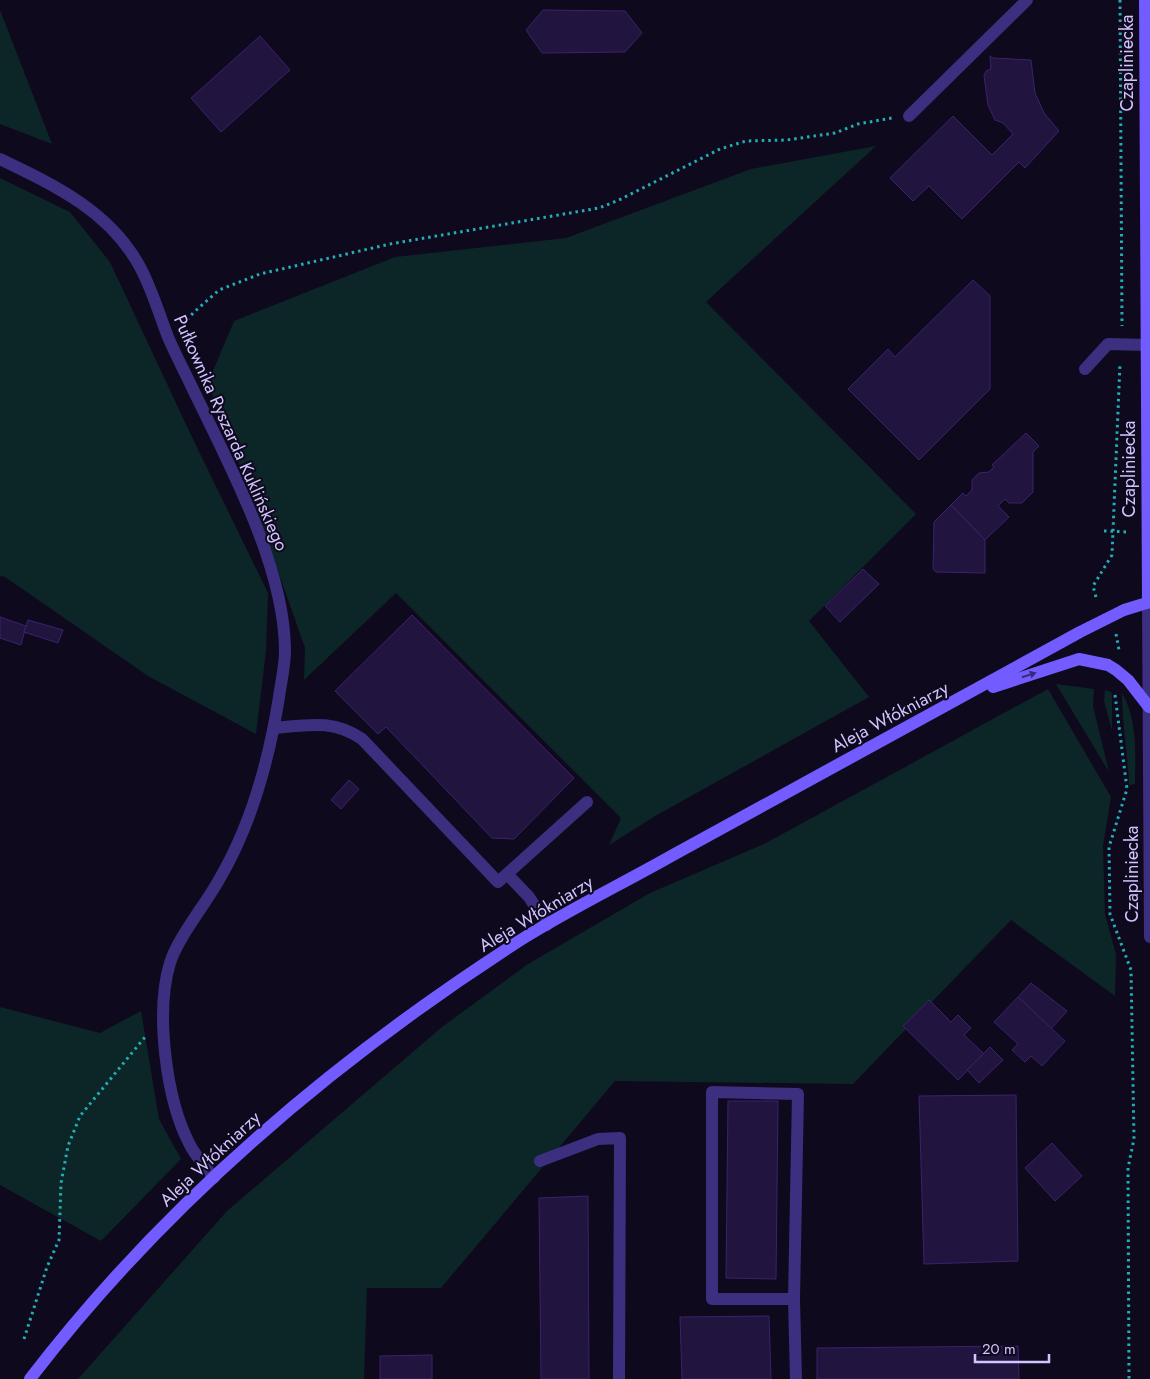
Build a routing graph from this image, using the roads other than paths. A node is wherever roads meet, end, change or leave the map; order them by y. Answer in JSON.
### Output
{"nodes":[{"id":1,"x":1027,"y":0,"type":"edge"},
{"id":2,"x":1145,"y":0,"type":"edge"},
{"id":3,"x":1148,"y":19,"type":"edge"},
{"id":4,"x":910,"y":116,"type":"road end"},
{"id":5,"x":0,"y":159,"type":"edge"},
{"id":6,"x":1146,"y":345,"type":"junction"},
{"id":7,"x":1085,"y":369,"type":"dead end"},
{"id":8,"x":1148,"y":384,"type":"edge"},
{"id":9,"x":1149,"y":602,"type":"edge"},
{"id":10,"x":966,"y":695,"type":"junction"},
{"id":11,"x":1149,"y":707,"type":"edge"},
{"id":12,"x":274,"y":728,"type":"junction"},
{"id":13,"x":587,"y":802,"type":"dead end"},
{"id":14,"x":506,"y":874,"type":"junction"},
{"id":15,"x":547,"y":925,"type":"junction"},
{"id":16,"x":1150,"y":937,"type":"edge"},
{"id":17,"x":540,"y":1161,"type":"dead end"},
{"id":18,"x":214,"y":1178,"type":"junction"},
{"id":19,"x":794,"y":1299,"type":"junction"},
{"id":20,"x":30,"y":1379,"type":"edge"},
{"id":21,"x":619,"y":1379,"type":"edge"},
{"id":22,"x":796,"y":1379,"type":"edge"}],
"edges":[{"from":1,"to":4,"type":"street"},
{"from":2,"to":3,"type":"main road","name":"Czapliniecka"},
{"from":3,"to":6,"type":"main road","name":"Czapliniecka"},
{"from":5,"to":12,"type":"street","name":"Pułkownika Ryszarda Kuklińskiego"},
{"from":6,"to":7,"type":"street"},
{"from":6,"to":8,"type":"main road","name":"Czapliniecka"},
{"from":8,"to":9,"type":"main road","name":"Czapliniecka"},
{"from":9,"to":10,"type":"main road","name":"Aleja Włókniarzy"},
{"from":9,"to":11,"type":"street","name":"Czapliniecka"},
{"from":10,"to":11,"type":"main road","one_way":true},
{"from":10,"to":15,"type":"main road","name":"Aleja Włókniarzy"},
{"from":11,"to":16,"type":"street","name":"Czapliniecka"},
{"from":12,"to":14,"type":"street"},
{"from":12,"to":18,"type":"street","name":"Pułkownika Ryszarda Kuklińskiego"},
{"from":13,"to":14,"type":"street"},
{"from":14,"to":15,"type":"street"},
{"from":15,"to":18,"type":"main road","name":"Aleja Włókniarzy"},
{"from":17,"to":21,"type":"street"},
{"from":18,"to":20,"type":"main road","name":"Aleja Włókniarzy"},
{"from":19,"to":19,"type":"street"},
{"from":19,"to":22,"type":"street"}]}
